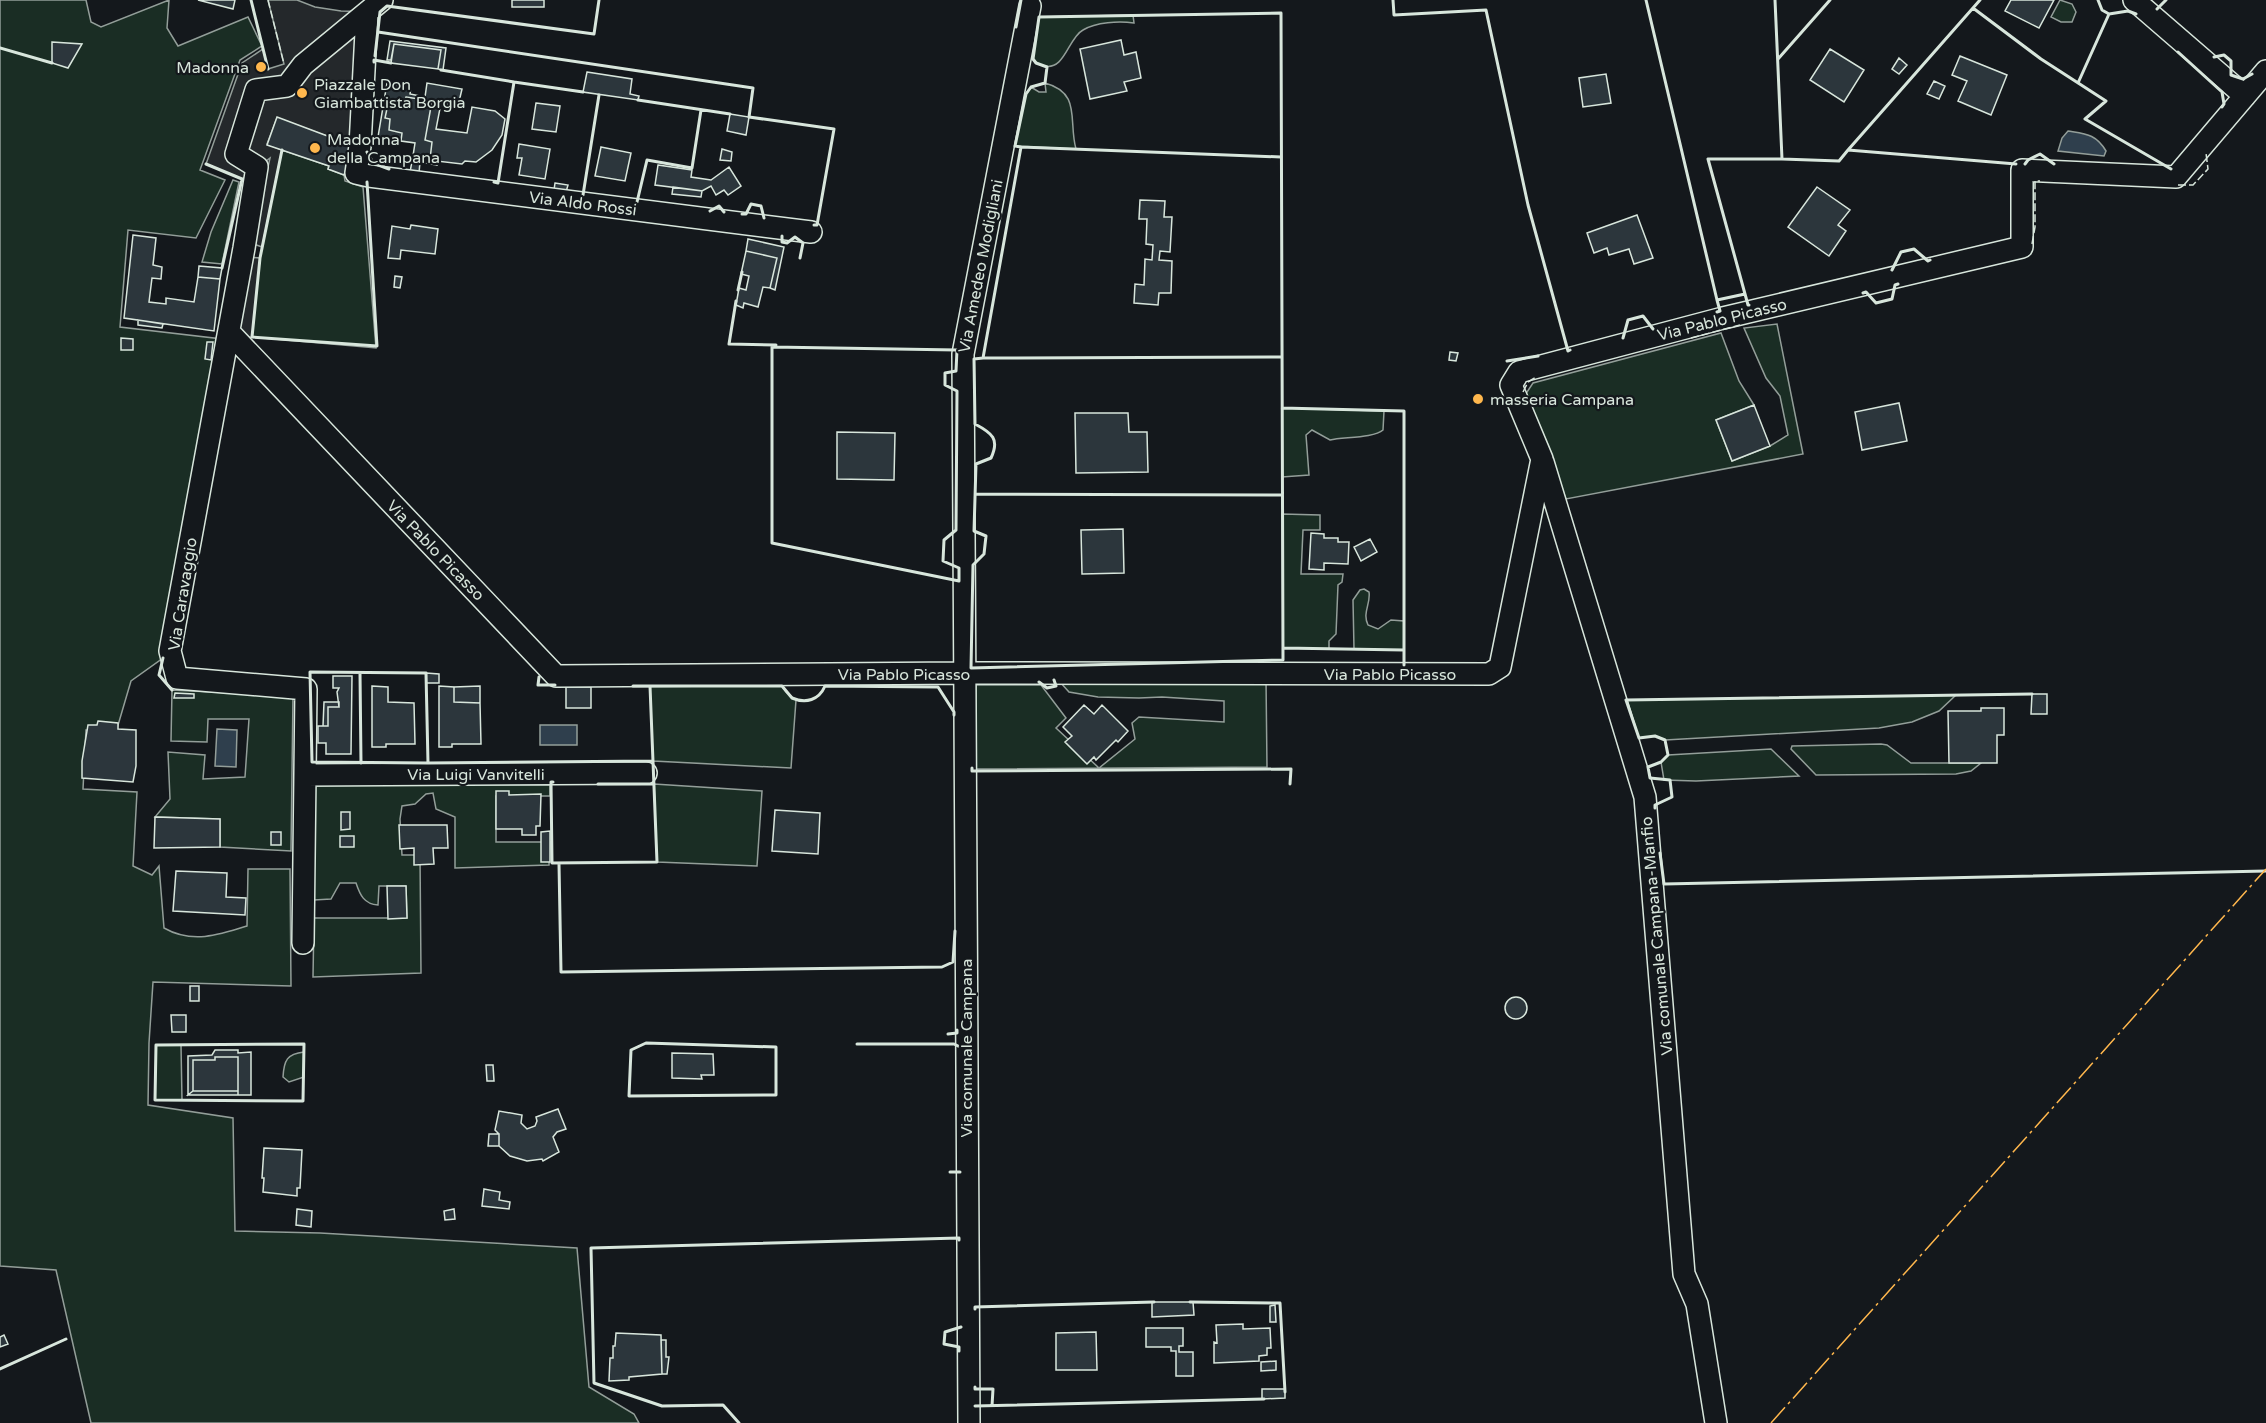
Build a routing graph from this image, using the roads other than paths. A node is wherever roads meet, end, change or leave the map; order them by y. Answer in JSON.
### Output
{"nodes":[{"id":1,"x":2134,"y":0,"type":"edge"},
{"id":2,"x":375,"y":6,"type":"edge"},
{"id":3,"x":1030,"y":6,"type":"dead end"},
{"id":4,"x":2266,"y":71,"type":"edge"},
{"id":5,"x":2245,"y":96,"type":"junction"},
{"id":6,"x":811,"y":232,"type":"dead end"},
{"id":7,"x":229,"y":332,"type":"junction"},
{"id":8,"x":1542,"y":459,"type":"junction"},
{"id":9,"x":963,"y":673,"type":"junction"},
{"id":10,"x":646,"y":773,"type":"dead end"},
{"id":11,"x":305,"y":775,"type":"junction"},
{"id":12,"x":303,"y":943,"type":"dead end"},
{"id":13,"x":969,"y":1423,"type":"edge"},
{"id":14,"x":1716,"y":1423,"type":"edge"}],
"edges":[{"from":1,"to":5,"type":"street"},
{"from":2,"to":6,"type":"street","name":"Via Aldo Rossi"},
{"from":2,"to":7,"type":"street","name":"Via Caravaggio"},
{"from":3,"to":9,"type":"street","name":"Via Amedeo Modigliani"},
{"from":4,"to":5,"type":"street","name":"Via Pablo Picasso"},
{"from":5,"to":8,"type":"street","name":"Via Pablo Picasso"},
{"from":7,"to":9,"type":"street","name":"Via Pablo Picasso"},
{"from":7,"to":11,"type":"street","name":"Via Caravaggio"},
{"from":8,"to":9,"type":"street","name":"Via Pablo Picasso"},
{"from":8,"to":14,"type":"street","name":"Via comunale Campana-Manfio"},
{"from":9,"to":13,"type":"street","name":"Via comunale Campana"},
{"from":10,"to":11,"type":"street","name":"Via Luigi Vanvitelli"},
{"from":11,"to":12,"type":"street","name":"Via Caravaggio"}]}
